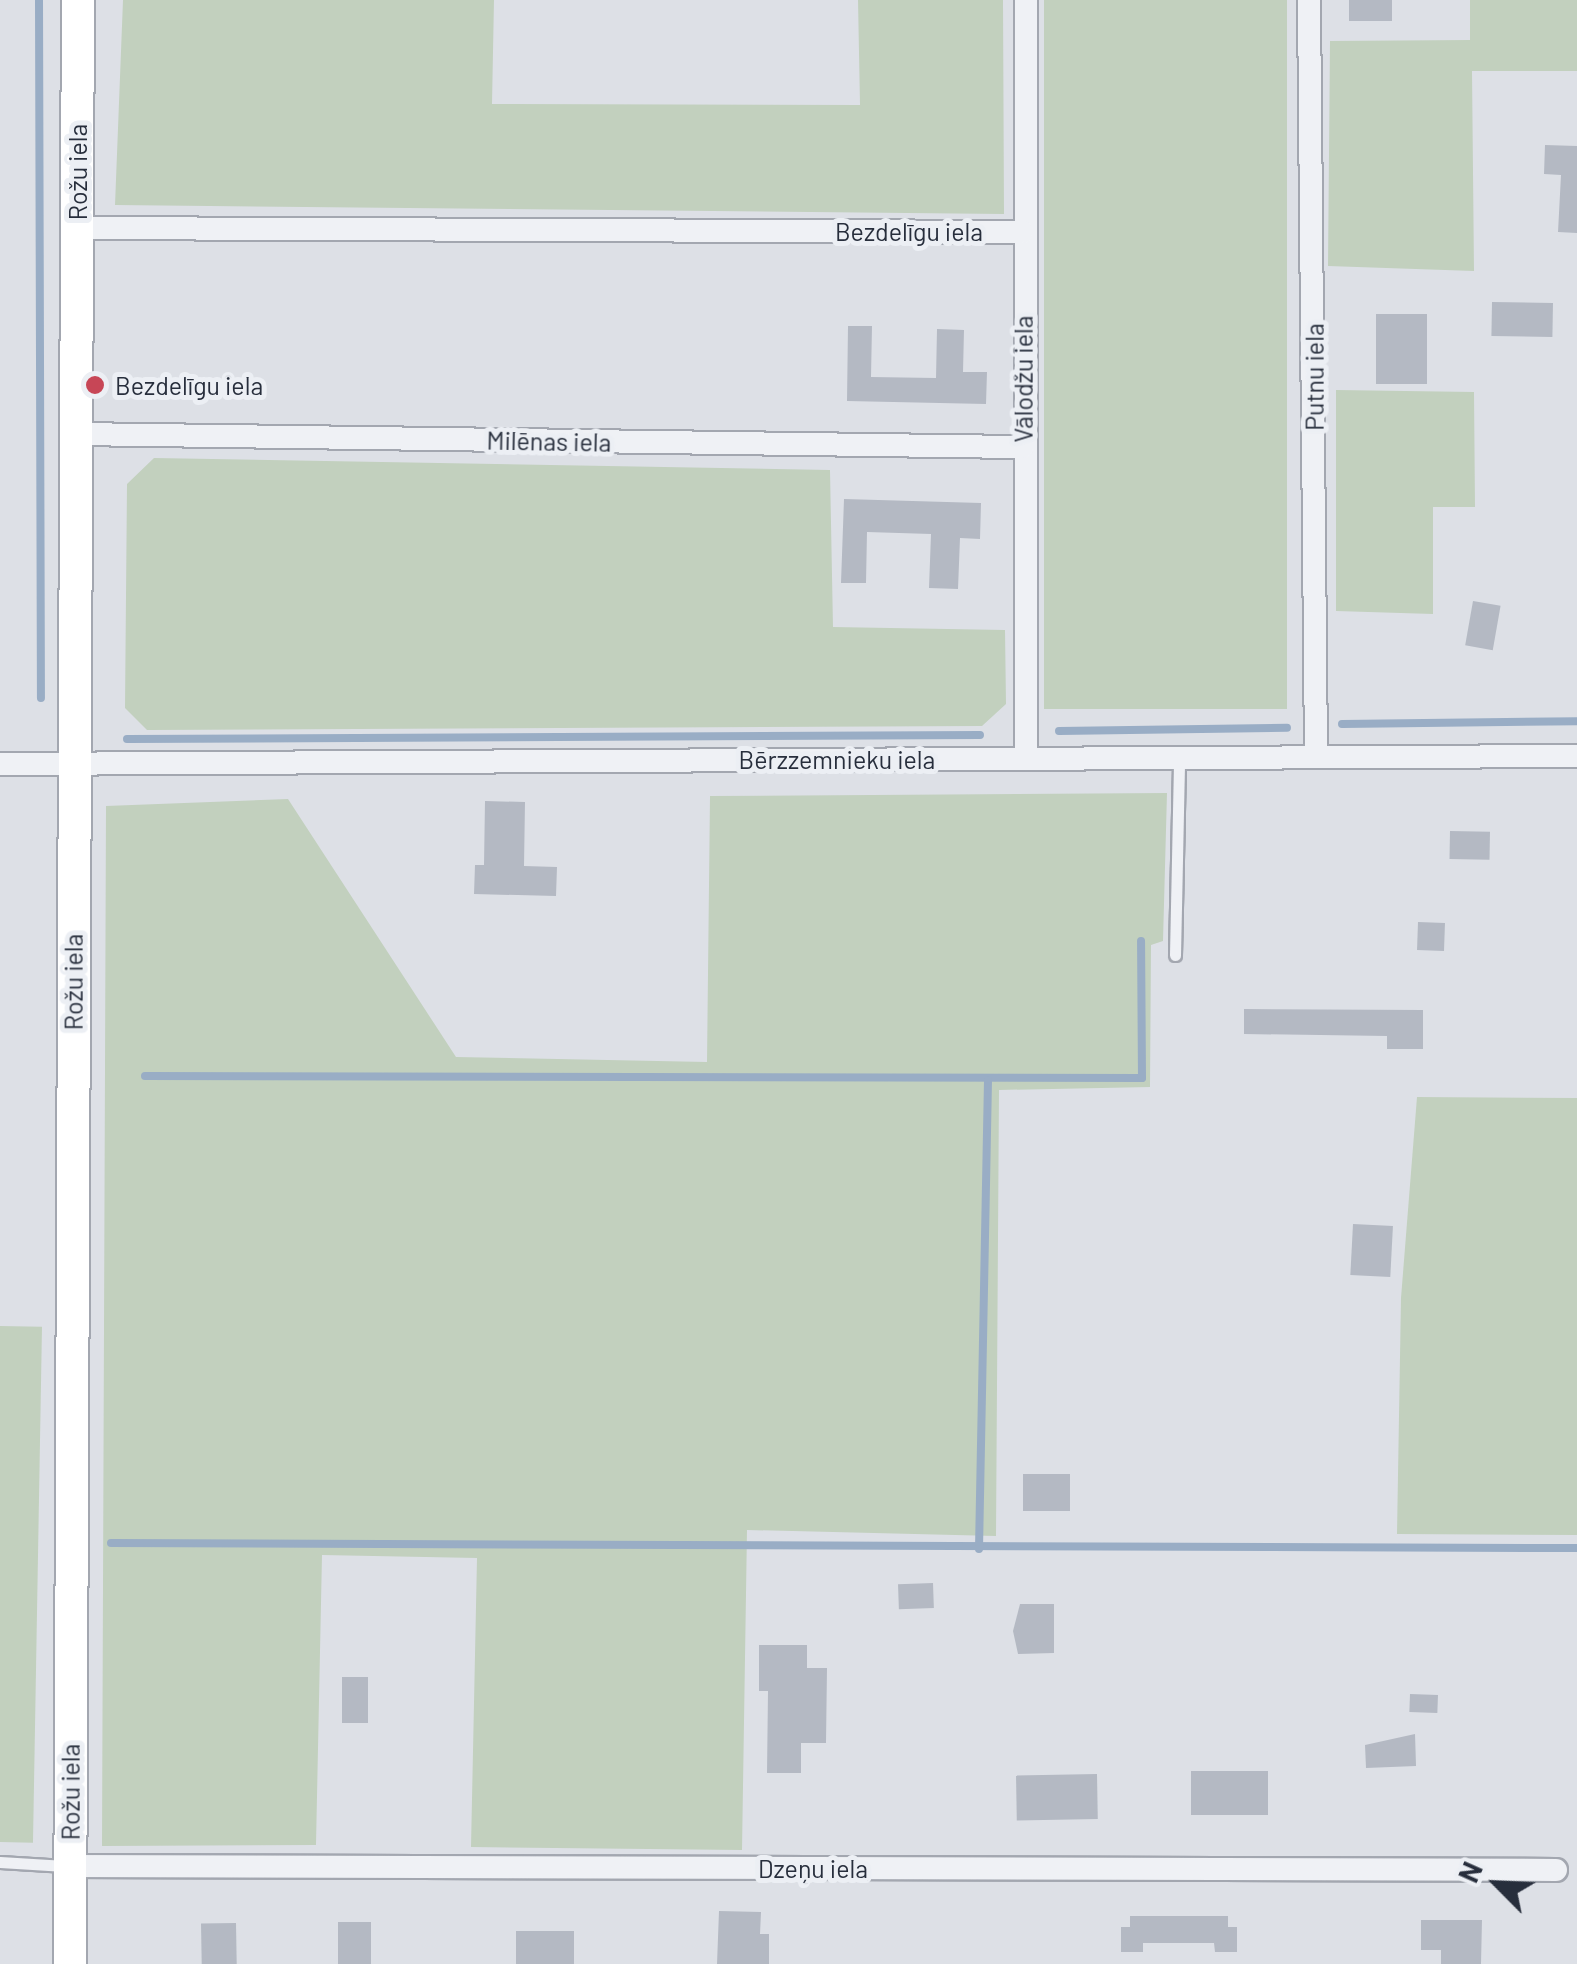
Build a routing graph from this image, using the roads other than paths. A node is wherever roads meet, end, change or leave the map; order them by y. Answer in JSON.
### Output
{"nodes":[{"id":1,"x":78,"y":0,"type":"edge"},
{"id":2,"x":1026,"y":0,"type":"edge"},
{"id":3,"x":1309,"y":0,"type":"edge"},
{"id":4,"x":77,"y":228,"type":"junction"},
{"id":5,"x":1022,"y":232,"type":"junction"},
{"id":6,"x":75,"y":434,"type":"junction"},
{"id":7,"x":1023,"y":447,"type":"junction"},
{"id":8,"x":1316,"y":754,"type":"junction"},
{"id":9,"x":1178,"y":756,"type":"junction"},
{"id":10,"x":1577,"y":756,"type":"edge"},
{"id":11,"x":1026,"y":757,"type":"junction"},
{"id":12,"x":0,"y":764,"type":"edge"},
{"id":13,"x":85,"y":764,"type":"junction"},
{"id":14,"x":1176,"y":955,"type":"dead end"},
{"id":15,"x":0,"y":1862,"type":"edge"},
{"id":16,"x":70,"y":1866,"type":"junction"},
{"id":17,"x":1556,"y":1870,"type":"dead end"},
{"id":18,"x":70,"y":1964,"type":"edge"}],
"edges":[{"from":1,"to":4,"type":"street","name":"Rožu iela"},
{"from":2,"to":5,"type":"street","name":"Vālodžu iela"},
{"from":3,"to":8,"type":"street","name":"Putnu iela"},
{"from":4,"to":5,"type":"street","name":"Bezdelīgu iela"},
{"from":4,"to":6,"type":"street","name":"Rožu iela"},
{"from":5,"to":7,"type":"street","name":"Vālodžu iela"},
{"from":6,"to":7,"type":"street","name":"Milēnas iela"},
{"from":6,"to":13,"type":"street","name":"Rožu iela"},
{"from":7,"to":11,"type":"street","name":"Vālodžu iela"},
{"from":8,"to":9,"type":"street","name":"Bērzzemnieku iela"},
{"from":8,"to":10,"type":"street","name":"Bērzzemnieku iela"},
{"from":9,"to":11,"type":"street","name":"Bērzzemnieku iela"},
{"from":9,"to":14,"type":"lane"},
{"from":11,"to":13,"type":"street","name":"Bērzzemnieku iela"},
{"from":12,"to":13,"type":"street","name":"Bērzzemnieku iela"},
{"from":13,"to":16,"type":"street","name":"Rožu iela"},
{"from":15,"to":16,"type":"lane"},
{"from":16,"to":17,"type":"street","name":"Dzeņu iela"},
{"from":16,"to":18,"type":"street","name":"Rožu iela"}]}
